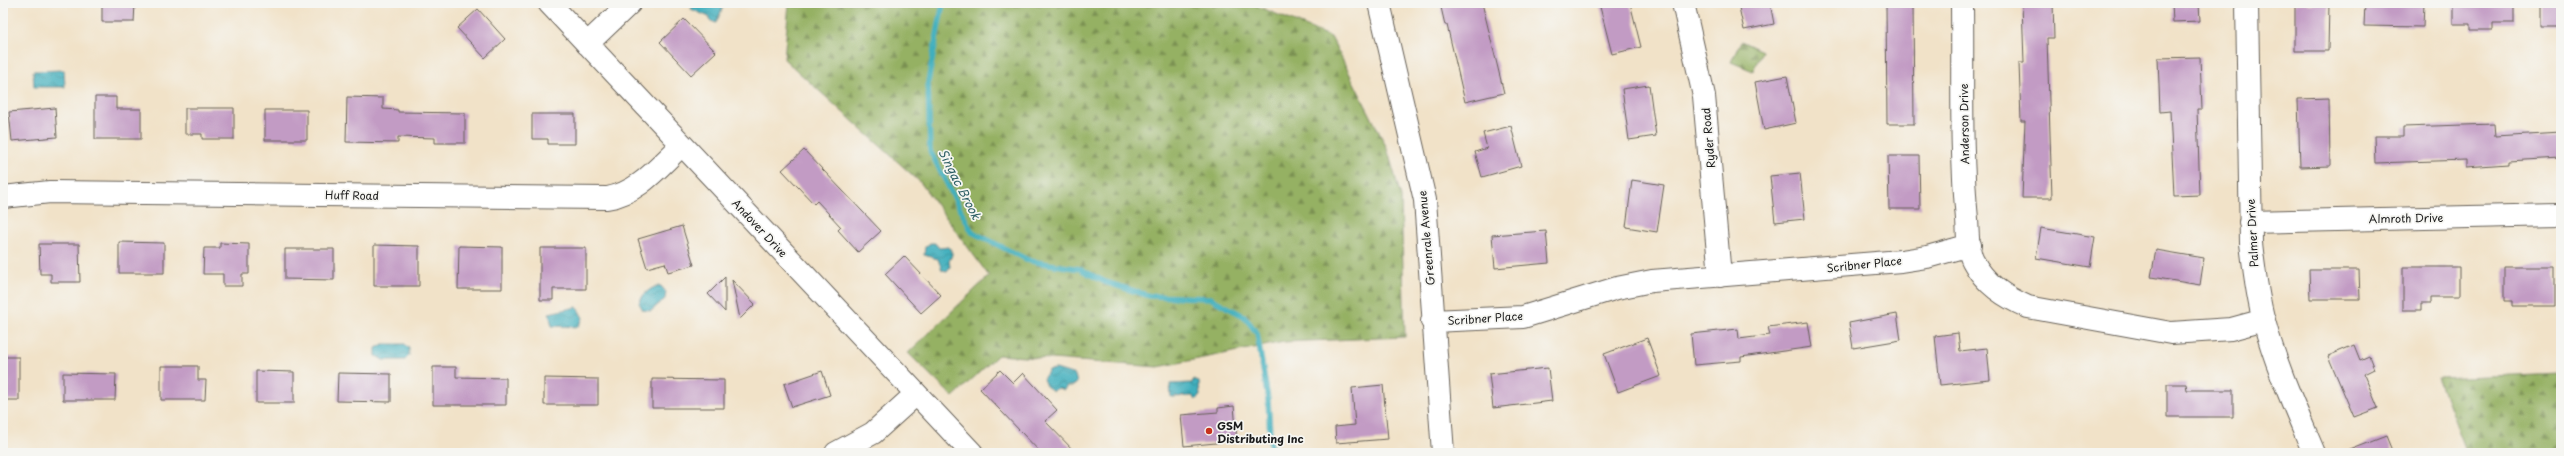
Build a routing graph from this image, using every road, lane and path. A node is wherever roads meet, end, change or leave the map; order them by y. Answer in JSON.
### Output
{"nodes":[{"id":1,"x":549,"y":3,"type":"edge"},
{"id":2,"x":630,"y":3,"type":"edge"},
{"id":3,"x":1380,"y":3,"type":"edge"},
{"id":4,"x":1683,"y":3,"type":"edge"},
{"id":5,"x":1962,"y":3,"type":"edge"},
{"id":6,"x":2247,"y":3,"type":"edge"},
{"id":7,"x":587,"y":44,"type":"junction"},
{"id":8,"x":682,"y":145,"type":"junction"},
{"id":9,"x":3,"y":197,"type":"edge"},
{"id":10,"x":2561,"y":215,"type":"edge"},
{"id":11,"x":2250,"y":222,"type":"junction"},
{"id":12,"x":1970,"y":245,"type":"junction"},
{"id":13,"x":1720,"y":276,"type":"junction"},
{"id":14,"x":2264,"y":320,"type":"junction"},
{"id":15,"x":1432,"y":321,"type":"junction"},
{"id":16,"x":916,"y":394,"type":"junction"},
{"id":17,"x":836,"y":453,"type":"edge"},
{"id":18,"x":972,"y":453,"type":"edge"},
{"id":19,"x":1443,"y":453,"type":"edge"},
{"id":20,"x":2314,"y":453,"type":"edge"}],
"edges":[{"from":1,"to":7,"type":"street","name":"Andover Drive"},
{"from":2,"to":7,"type":"street"},
{"from":3,"to":15,"type":"street","name":"Greenrale Avenue"},
{"from":4,"to":13,"type":"street","name":"Ryder Road"},
{"from":5,"to":12,"type":"street","name":"Anderson Drive"},
{"from":6,"to":11,"type":"street","name":"Palmer Drive"},
{"from":7,"to":8,"type":"street","name":"Andover Drive"},
{"from":8,"to":9,"type":"street","name":"Huff Road"},
{"from":8,"to":16,"type":"street","name":"Andover Drive"},
{"from":10,"to":11,"type":"street","name":"Almroth Drive"},
{"from":11,"to":14,"type":"street","name":"Palmer Drive"},
{"from":12,"to":13,"type":"street","name":"Scribner Place"},
{"from":12,"to":14,"type":"street"},
{"from":13,"to":15,"type":"street","name":"Scribner Place"},
{"from":14,"to":20,"type":"street","name":"Palmer Drive"},
{"from":15,"to":19,"type":"street","name":"Greenrale Avenue"},
{"from":16,"to":17,"type":"street"},
{"from":16,"to":18,"type":"street","name":"Andover Drive"}]}
